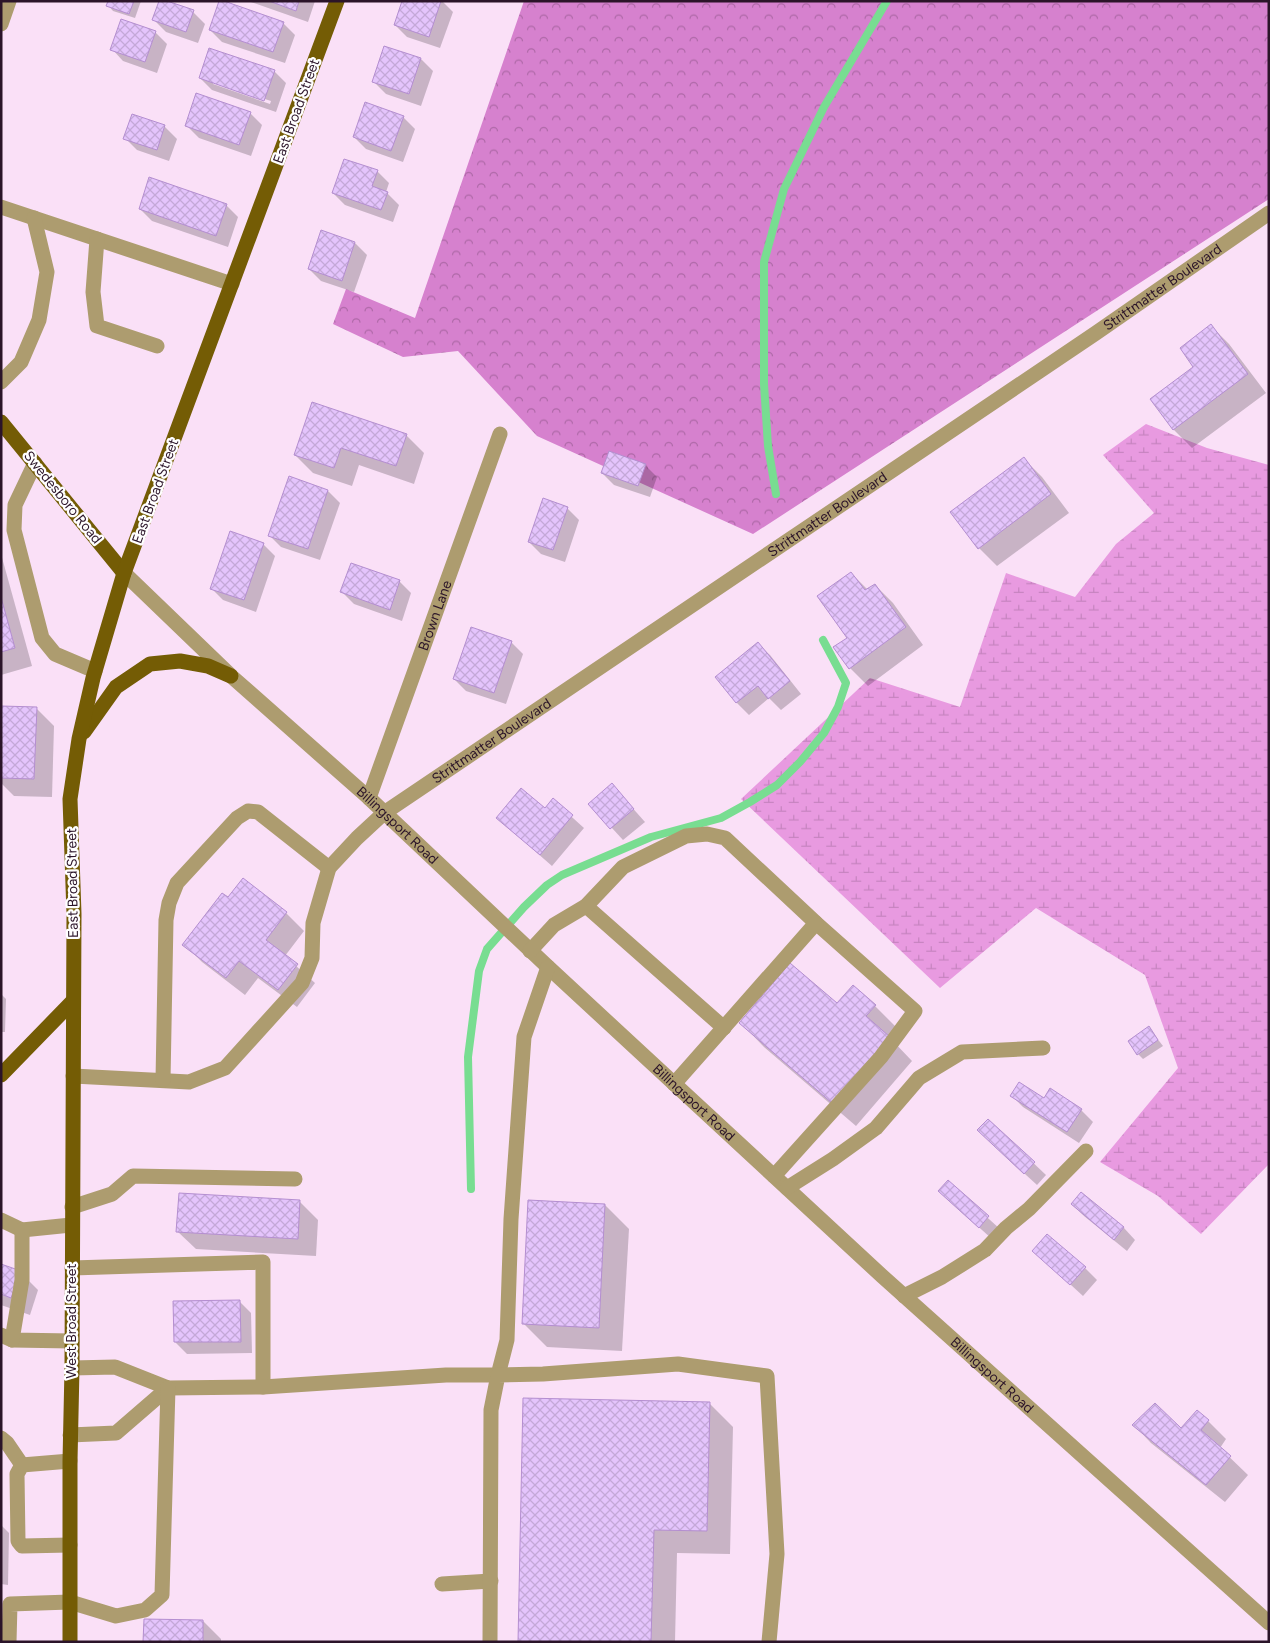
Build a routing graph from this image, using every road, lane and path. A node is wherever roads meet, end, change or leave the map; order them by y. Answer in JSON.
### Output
{"nodes":[{"id":1,"x":9,"y":1,"type":"edge"},
{"id":2,"x":337,"y":1,"type":"edge"},
{"id":3,"x":1,"y":24,"type":"edge"},
{"id":4,"x":1,"y":207,"type":"edge"},
{"id":5,"x":1269,"y":213,"type":"edge"},
{"id":6,"x":34,"y":218,"type":"junction"},
{"id":7,"x":97,"y":239,"type":"junction"},
{"id":8,"x":232,"y":284,"type":"junction"},
{"id":9,"x":157,"y":346,"type":"dead end"},
{"id":10,"x":1,"y":382,"type":"edge"},
{"id":11,"x":1,"y":422,"type":"edge"},
{"id":12,"x":500,"y":434,"type":"dead end"},
{"id":13,"x":35,"y":463,"type":"junction"},
{"id":14,"x":124,"y":573,"type":"junction"},
{"id":15,"x":95,"y":671,"type":"junction"},
{"id":16,"x":231,"y":676,"type":"junction"},
{"id":17,"x":79,"y":739,"type":"junction"},
{"id":18,"x":369,"y":798,"type":"junction"},
{"id":19,"x":384,"y":813,"type":"junction"},
{"id":20,"x":329,"y":868,"type":"junction"},
{"id":21,"x":586,"y":906,"type":"junction"},
{"id":22,"x":816,"y":923,"type":"junction"},
{"id":23,"x":530,"y":950,"type":"junction"},
{"id":24,"x":548,"y":967,"type":"junction"},
{"id":25,"x":73,"y":1001,"type":"junction"},
{"id":26,"x":724,"y":1028,"type":"junction"},
{"id":27,"x":1043,"y":1048,"type":"dead end"},
{"id":28,"x":1,"y":1075,"type":"edge"},
{"id":29,"x":72,"y":1076,"type":"junction"},
{"id":30,"x":163,"y":1080,"type":"junction"},
{"id":31,"x":674,"y":1084,"type":"junction"},
{"id":32,"x":1086,"y":1151,"type":"dead end"},
{"id":33,"x":774,"y":1176,"type":"junction"},
{"id":34,"x":296,"y":1179,"type":"dead end"},
{"id":35,"x":787,"y":1188,"type":"junction"},
{"id":36,"x":72,"y":1207,"type":"junction"},
{"id":37,"x":1,"y":1220,"type":"edge"},
{"id":38,"x":71,"y":1225,"type":"junction"},
{"id":39,"x":22,"y":1230,"type":"junction"},
{"id":40,"x":72,"y":1268,"type":"junction"},
{"id":41,"x":904,"y":1296,"type":"junction"},
{"id":42,"x":7,"y":1338,"type":"edge"},
{"id":43,"x":72,"y":1341,"type":"junction"},
{"id":44,"x":72,"y":1368,"type":"junction"},
{"id":45,"x":498,"y":1376,"type":"junction"},
{"id":46,"x":263,"y":1387,"type":"junction"},
{"id":47,"x":168,"y":1388,"type":"junction"},
{"id":48,"x":70,"y":1435,"type":"junction"},
{"id":49,"x":1,"y":1438,"type":"edge"},
{"id":50,"x":70,"y":1461,"type":"junction"},
{"id":51,"x":22,"y":1465,"type":"junction"},
{"id":52,"x":70,"y":1544,"type":"junction"},
{"id":53,"x":490,"y":1581,"type":"junction"},
{"id":54,"x":442,"y":1584,"type":"dead end"},
{"id":55,"x":70,"y":1602,"type":"junction"},
{"id":56,"x":5,"y":1604,"type":"edge"},
{"id":57,"x":1269,"y":1623,"type":"edge"},
{"id":58,"x":9,"y":1642,"type":"edge"},
{"id":59,"x":70,"y":1642,"type":"edge"},
{"id":60,"x":490,"y":1642,"type":"edge"},
{"id":61,"x":769,"y":1642,"type":"edge"}],
"edges":[{"from":1,"to":3,"type":"street"},
{"from":2,"to":8,"type":"main road","name":"East Broad Street"},
{"from":4,"to":6,"type":"street"},
{"from":5,"to":19,"type":"street","name":"Strittmatter Boulevard"},
{"from":6,"to":7,"type":"street"},
{"from":6,"to":10,"type":"street"},
{"from":7,"to":8,"type":"street"},
{"from":7,"to":9,"type":"street"},
{"from":8,"to":14,"type":"main road","name":"East Broad Street"},
{"from":11,"to":13,"type":"main road","name":"Swedesboro Road"},
{"from":12,"to":18,"type":"street","name":"Brown Lane"},
{"from":13,"to":14,"type":"main road","name":"Swedesboro Road"},
{"from":13,"to":15,"type":"street"},
{"from":14,"to":15,"type":"main road","name":"East Broad Street"},
{"from":14,"to":16,"type":"street","name":"Billingsport Road"},
{"from":15,"to":17,"type":"main road","name":"East Broad Street"},
{"from":16,"to":17,"type":"main road"},
{"from":16,"to":18,"type":"street","name":"Billingsport Road"},
{"from":17,"to":25,"type":"main road","name":"East Broad Street"},
{"from":18,"to":19,"type":"street","name":"Billingsport Road"},
{"from":19,"to":20,"type":"street","name":"Strittmatter Boulevard"},
{"from":19,"to":23,"type":"street","name":"Billingsport Road"},
{"from":20,"to":30,"type":"street"},
{"from":20,"to":30,"type":"street"},
{"from":21,"to":22,"type":"street"},
{"from":21,"to":23,"type":"street"},
{"from":21,"to":26,"type":"street"},
{"from":22,"to":26,"type":"street"},
{"from":22,"to":33,"type":"street"},
{"from":23,"to":24,"type":"street","name":"Billingsport Road"},
{"from":24,"to":31,"type":"street","name":"Billingsport Road"},
{"from":24,"to":45,"type":"street"},
{"from":25,"to":28,"type":"main road"},
{"from":25,"to":29,"type":"main road","name":"West Broad Street"},
{"from":26,"to":31,"type":"street"},
{"from":27,"to":35,"type":"street"},
{"from":29,"to":30,"type":"street"},
{"from":29,"to":36,"type":"main road","name":"West Broad Street"},
{"from":31,"to":33,"type":"street","name":"Billingsport Road"},
{"from":32,"to":41,"type":"street"},
{"from":33,"to":35,"type":"street","name":"Billingsport Road"},
{"from":34,"to":36,"type":"street"},
{"from":35,"to":41,"type":"street","name":"Billingsport Road"},
{"from":36,"to":38,"type":"main road","name":"West Broad Street"},
{"from":37,"to":39,"type":"street"},
{"from":38,"to":39,"type":"street"},
{"from":38,"to":40,"type":"main road","name":"West Broad Street"},
{"from":39,"to":42,"type":"street"},
{"from":40,"to":43,"type":"main road","name":"West Broad Street"},
{"from":40,"to":46,"type":"street"},
{"from":41,"to":57,"type":"street","name":"Billingsport Road"},
{"from":42,"to":43,"type":"street"},
{"from":43,"to":44,"type":"main road","name":"West Broad Street"},
{"from":44,"to":47,"type":"street"},
{"from":44,"to":48,"type":"main road","name":"West Broad Street"},
{"from":45,"to":46,"type":"street"},
{"from":45,"to":53,"type":"street"},
{"from":45,"to":61,"type":"street"},
{"from":46,"to":47,"type":"street"},
{"from":47,"to":48,"type":"street"},
{"from":47,"to":55,"type":"street"},
{"from":48,"to":50,"type":"main road","name":"West Broad Street"},
{"from":49,"to":51,"type":"street"},
{"from":50,"to":51,"type":"street"},
{"from":50,"to":52,"type":"main road","name":"West Broad Street"},
{"from":51,"to":52,"type":"street"},
{"from":52,"to":55,"type":"main road","name":"West Broad Street"},
{"from":53,"to":54,"type":"street"},
{"from":53,"to":60,"type":"street"},
{"from":55,"to":56,"type":"street"},
{"from":55,"to":59,"type":"main road","name":"West Broad Street"},
{"from":56,"to":58,"type":"street"}]}
